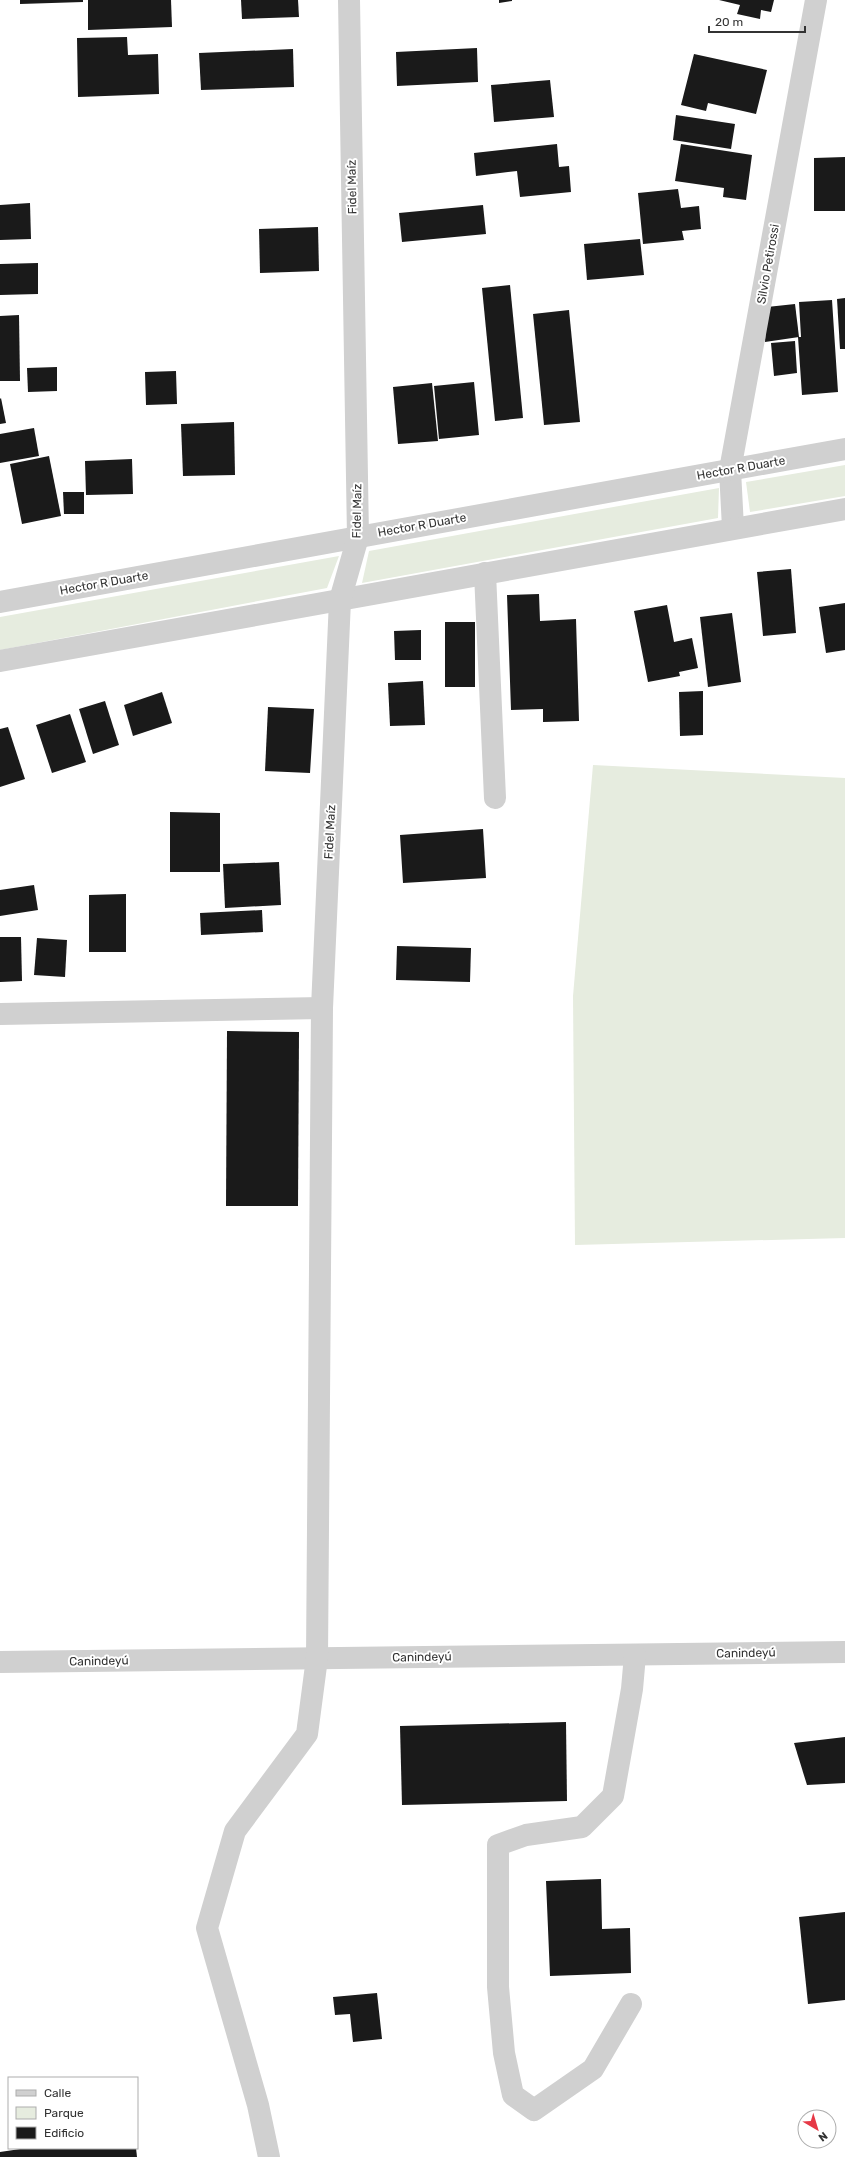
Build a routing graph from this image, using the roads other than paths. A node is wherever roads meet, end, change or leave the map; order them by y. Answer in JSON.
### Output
{"nodes":[{"id":1,"x":349,"y":0,"type":"edge"},
{"id":2,"x":816,"y":0,"type":"edge"},
{"id":3,"x":845,"y":449,"type":"edge"},
{"id":4,"x":730,"y":470,"type":"junction"},
{"id":5,"x":845,"y":509,"type":"edge"},
{"id":6,"x":733,"y":528,"type":"junction"},
{"id":7,"x":358,"y":537,"type":"junction"},
{"id":8,"x":485,"y":573,"type":"junction"},
{"id":9,"x":340,"y":600,"type":"junction"},
{"id":10,"x":0,"y":602,"type":"edge"},
{"id":11,"x":0,"y":661,"type":"edge"},
{"id":12,"x":495,"y":798,"type":"dead end"},
{"id":13,"x":322,"y":1008,"type":"junction"},
{"id":14,"x":0,"y":1014,"type":"edge"},
{"id":15,"x":845,"y":1652,"type":"edge"},
{"id":16,"x":635,"y":1655,"type":"junction"},
{"id":17,"x":317,"y":1658,"type":"junction"},
{"id":18,"x":0,"y":1662,"type":"edge"},
{"id":19,"x":632,"y":2004,"type":"dead end"},
{"id":20,"x":269,"y":2157,"type":"edge"}],
"edges":[{"from":1,"to":7,"type":"street","name":"Fidel Maíz"},
{"from":2,"to":4,"type":"street","name":"Silvio Petirossi"},
{"from":3,"to":4,"type":"street","name":"Hector R Duarte"},
{"from":4,"to":6,"type":"street","name":"Silvio Petirossi"},
{"from":4,"to":7,"type":"street","name":"Hector R Duarte"},
{"from":5,"to":6,"type":"street"},
{"from":6,"to":8,"type":"street"},
{"from":7,"to":9,"type":"street","name":"Fidel Maíz"},
{"from":7,"to":10,"type":"street","name":"Hector R Duarte"},
{"from":8,"to":9,"type":"street"},
{"from":8,"to":12,"type":"street"},
{"from":9,"to":11,"type":"street"},
{"from":9,"to":13,"type":"street","name":"Fidel Maíz"},
{"from":13,"to":14,"type":"street"},
{"from":13,"to":17,"type":"street","name":"Fidel Maíz"},
{"from":15,"to":16,"type":"street","name":"Canindeyú"},
{"from":16,"to":17,"type":"street","name":"Canindeyú"},
{"from":16,"to":19,"type":"street"},
{"from":17,"to":18,"type":"street","name":"Canindeyú"},
{"from":17,"to":20,"type":"street","name":"Fidel Maíz"}]}
